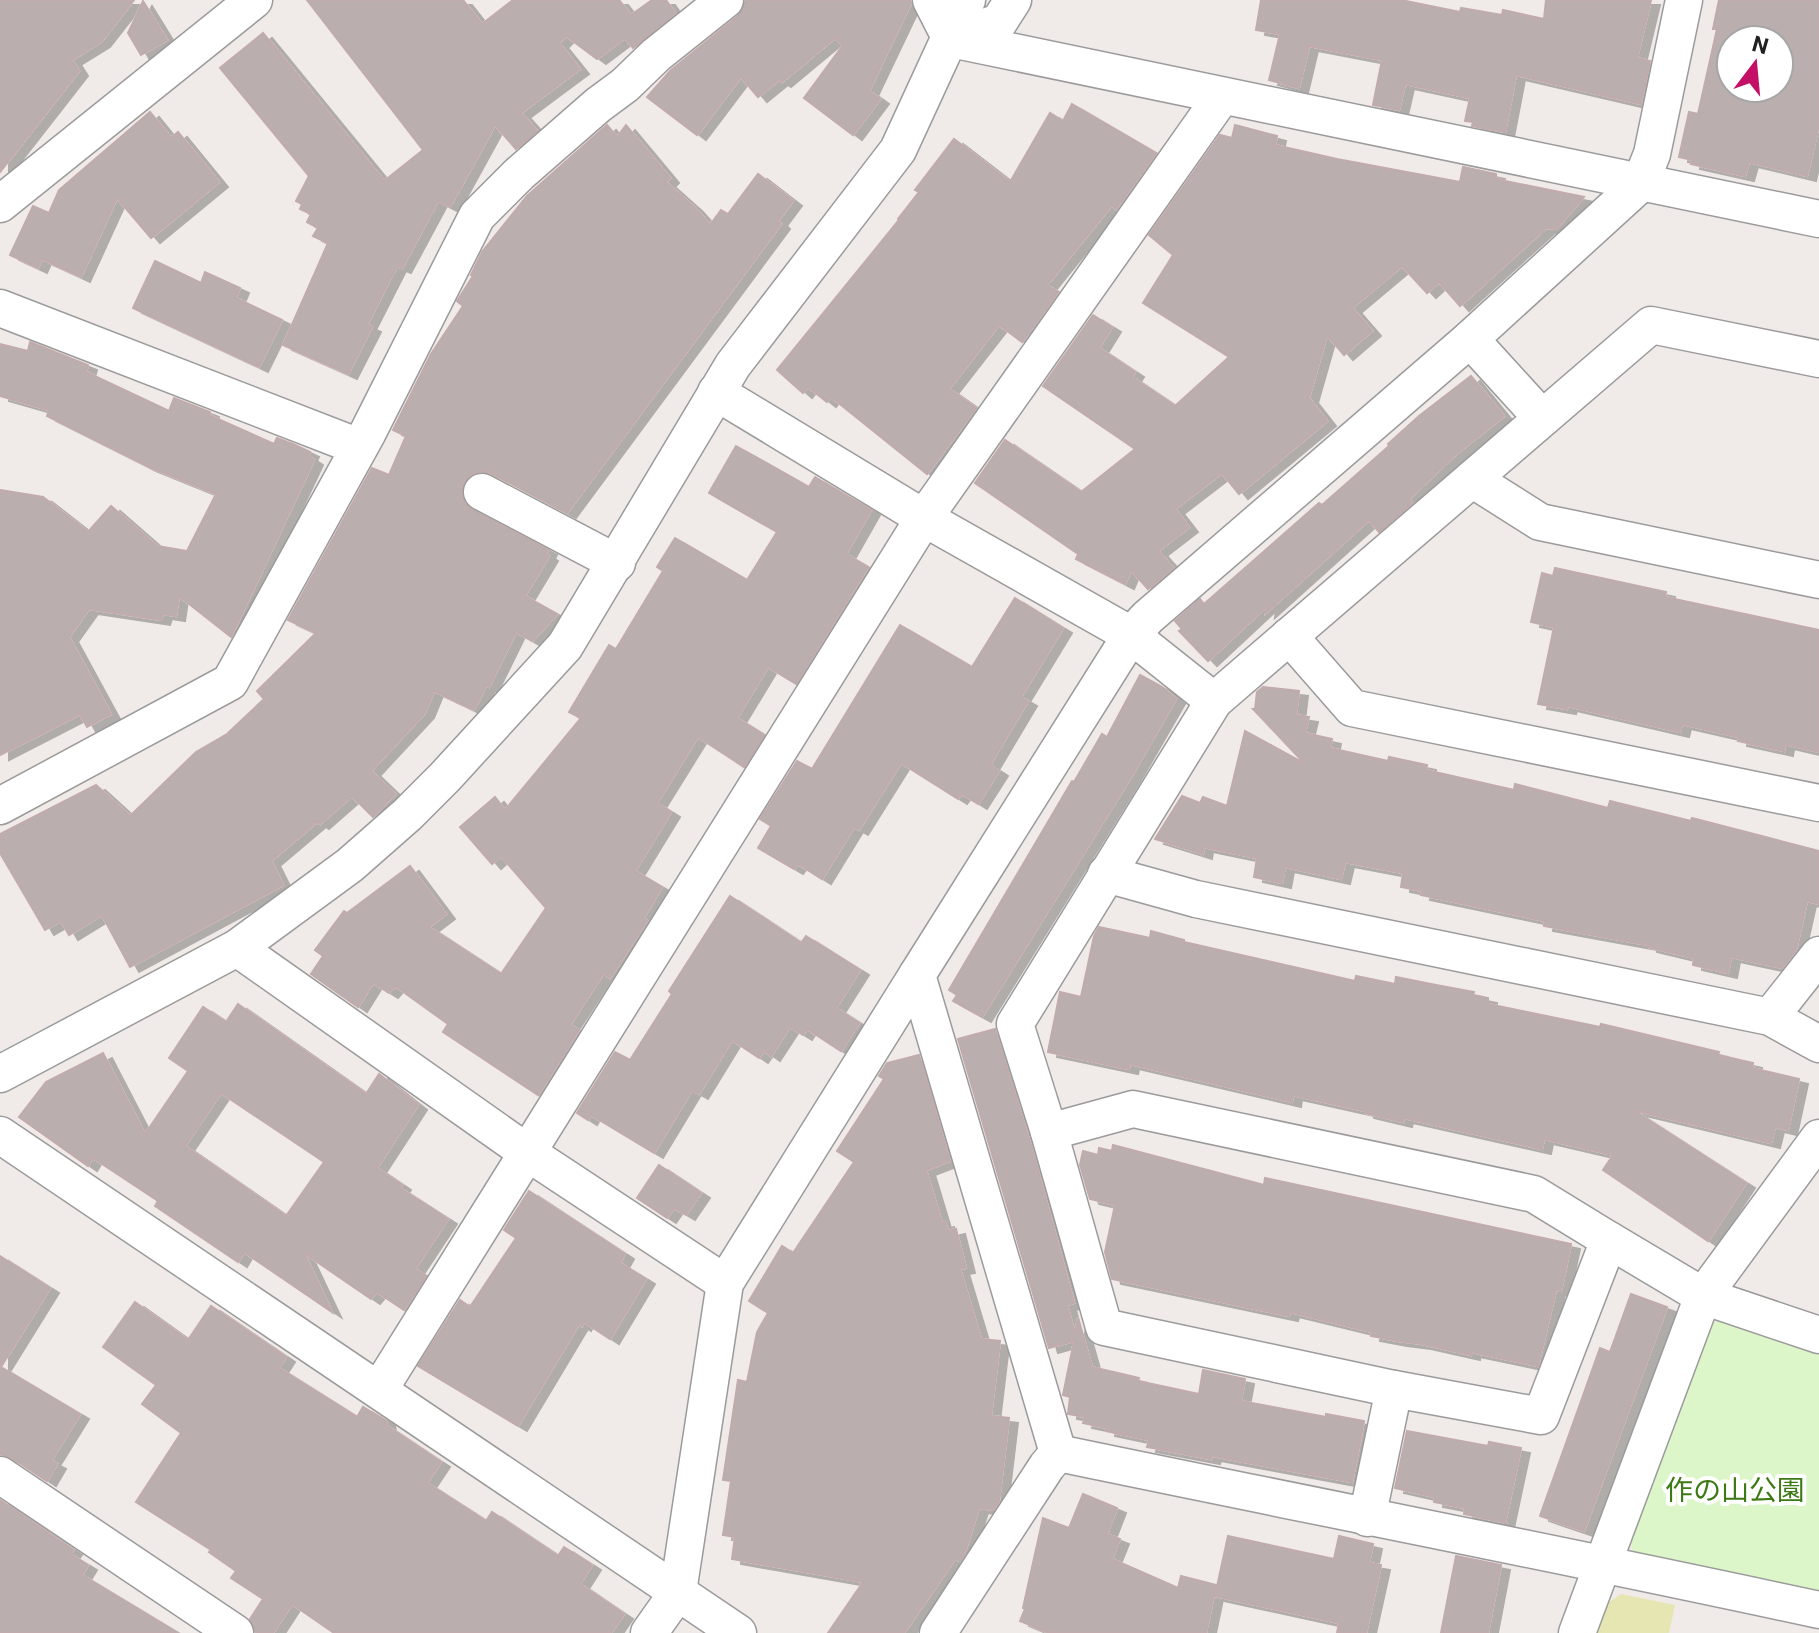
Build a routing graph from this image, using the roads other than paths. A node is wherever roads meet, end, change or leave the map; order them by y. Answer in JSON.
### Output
{"nodes":[{"id":1,"x":254,"y":0,"type":"edge"},
{"id":2,"x":725,"y":0,"type":"edge"},
{"id":3,"x":931,"y":0,"type":"edge"},
{"id":4,"x":967,"y":0,"type":"edge"},
{"id":5,"x":1013,"y":0,"type":"edge"},
{"id":6,"x":1684,"y":0,"type":"edge"},
{"id":7,"x":951,"y":39,"type":"junction"},
{"id":8,"x":1222,"y":96,"type":"junction"},
{"id":9,"x":1640,"y":184,"type":"junction"},
{"id":10,"x":0,"y":204,"type":"edge"},
{"id":11,"x":1819,"y":219,"type":"edge"},
{"id":12,"x":0,"y":308,"type":"edge"},
{"id":13,"x":1470,"y":339,"type":"junction"},
{"id":14,"x":1819,"y":359,"type":"edge"},
{"id":15,"x":716,"y":392,"type":"junction"},
{"id":16,"x":1542,"y":418,"type":"junction"},
{"id":17,"x":359,"y":447,"type":"junction"},
{"id":18,"x":1472,"y":479,"type":"junction"},
{"id":19,"x":482,"y":492,"type":"dead end"},
{"id":20,"x":924,"y":518,"type":"junction"},
{"id":21,"x":617,"y":563,"type":"junction"},
{"id":22,"x":1819,"y":580,"type":"edge"},
{"id":23,"x":1131,"y":635,"type":"junction"},
{"id":24,"x":1289,"y":636,"type":"junction"},
{"id":25,"x":1214,"y":701,"type":"junction"},
{"id":26,"x":1819,"y":803,"type":"edge"},
{"id":27,"x":0,"y":806,"type":"edge"},
{"id":28,"x":1106,"y":874,"type":"junction"},
{"id":29,"x":237,"y":948,"type":"junction"},
{"id":30,"x":1819,"y":955,"type":"edge"},
{"id":31,"x":917,"y":975,"type":"junction"},
{"id":32,"x":1770,"y":1017,"type":"junction"},
{"id":33,"x":1819,"y":1044,"type":"edge"},
{"id":34,"x":0,"y":1074,"type":"edge"},
{"id":35,"x":1049,"y":1132,"type":"junction"},
{"id":36,"x":0,"y":1135,"type":"edge"},
{"id":37,"x":1819,"y":1138,"type":"edge"},
{"id":38,"x":528,"y":1153,"type":"junction"},
{"id":39,"x":1609,"y":1240,"type":"junction"},
{"id":40,"x":725,"y":1283,"type":"junction"},
{"id":41,"x":1703,"y":1296,"type":"junction"},
{"id":42,"x":1819,"y":1335,"type":"edge"},
{"id":43,"x":1394,"y":1389,"type":"junction"},
{"id":44,"x":379,"y":1390,"type":"junction"},
{"id":45,"x":1058,"y":1453,"type":"junction"},
{"id":46,"x":0,"y":1475,"type":"edge"},
{"id":47,"x":1367,"y":1518,"type":"junction"},
{"id":48,"x":1604,"y":1563,"type":"junction"},
{"id":49,"x":678,"y":1592,"type":"junction"},
{"id":50,"x":1819,"y":1610,"type":"edge"},
{"id":51,"x":235,"y":1633,"type":"edge"},
{"id":52,"x":649,"y":1633,"type":"edge"},
{"id":53,"x":738,"y":1633,"type":"edge"},
{"id":54,"x":938,"y":1633,"type":"edge"},
{"id":55,"x":1577,"y":1633,"type":"edge"}],
"edges":[{"from":1,"to":10,"type":"street"},
{"from":2,"to":17,"type":"street"},
{"from":3,"to":7,"type":"street"},
{"from":4,"to":7,"type":"street"},
{"from":5,"to":7,"type":"street"},
{"from":6,"to":9,"type":"street"},
{"from":7,"to":8,"type":"street"},
{"from":7,"to":15,"type":"street"},
{"from":8,"to":9,"type":"street"},
{"from":8,"to":20,"type":"street"},
{"from":9,"to":11,"type":"street"},
{"from":9,"to":13,"type":"street"},
{"from":12,"to":17,"type":"street"},
{"from":13,"to":16,"type":"street"},
{"from":13,"to":23,"type":"street"},
{"from":14,"to":16,"type":"street"},
{"from":15,"to":20,"type":"street"},
{"from":15,"to":21,"type":"street"},
{"from":16,"to":18,"type":"street"},
{"from":17,"to":27,"type":"street"},
{"from":18,"to":22,"type":"street"},
{"from":18,"to":24,"type":"street"},
{"from":19,"to":21,"type":"street"},
{"from":20,"to":23,"type":"street"},
{"from":20,"to":38,"type":"street"},
{"from":21,"to":29,"type":"street"},
{"from":23,"to":25,"type":"street"},
{"from":23,"to":31,"type":"street"},
{"from":24,"to":25,"type":"street"},
{"from":24,"to":26,"type":"street"},
{"from":25,"to":28,"type":"street"},
{"from":28,"to":32,"type":"street"},
{"from":28,"to":35,"type":"street"},
{"from":29,"to":34,"type":"street"},
{"from":29,"to":38,"type":"street"},
{"from":30,"to":32,"type":"street"},
{"from":31,"to":40,"type":"street"},
{"from":31,"to":45,"type":"street"},
{"from":32,"to":33,"type":"street"},
{"from":35,"to":39,"type":"street"},
{"from":35,"to":43,"type":"street"},
{"from":36,"to":44,"type":"street"},
{"from":37,"to":41,"type":"street"},
{"from":38,"to":40,"type":"street"},
{"from":38,"to":44,"type":"street"},
{"from":39,"to":41,"type":"street"},
{"from":39,"to":43,"type":"street"},
{"from":40,"to":49,"type":"street"},
{"from":41,"to":42,"type":"street"},
{"from":41,"to":48,"type":"street"},
{"from":43,"to":47,"type":"street"},
{"from":44,"to":49,"type":"street"},
{"from":45,"to":47,"type":"street"},
{"from":45,"to":54,"type":"street"},
{"from":46,"to":51,"type":"street"},
{"from":47,"to":48,"type":"street"},
{"from":48,"to":50,"type":"street"},
{"from":48,"to":55,"type":"street"},
{"from":49,"to":52,"type":"street"},
{"from":49,"to":53,"type":"street"}]}
